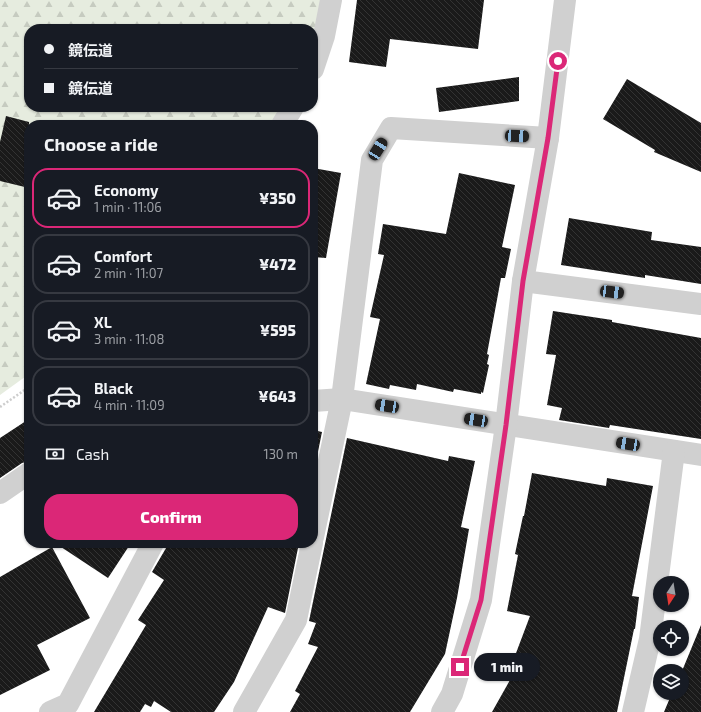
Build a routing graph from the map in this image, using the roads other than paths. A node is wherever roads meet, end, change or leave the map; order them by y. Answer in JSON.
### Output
{"nodes":[{"id":1,"x":331,"y":0,"type":"edge"},
{"id":2,"x":565,"y":0,"type":"edge"},
{"id":3,"x":318,"y":54,"type":"edge"},
{"id":4,"x":548,"y":138,"type":"junction"},
{"id":5,"x":523,"y":281,"type":"junction"},
{"id":6,"x":701,"y":304,"type":"edge"},
{"id":7,"x":342,"y":399,"type":"junction"},
{"id":8,"x":318,"y":401,"type":"edge"},
{"id":9,"x":506,"y":425,"type":"junction"},
{"id":10,"x":674,"y":451,"type":"junction"},
{"id":11,"x":701,"y":455,"type":"edge"},
{"id":12,"x":24,"y":476,"type":"edge"},
{"id":13,"x":0,"y":493,"type":"edge"},
{"id":14,"x":318,"y":513,"type":"edge"},
{"id":15,"x":151,"y":548,"type":"edge"},
{"id":16,"x":311,"y":548,"type":"edge"},
{"id":17,"x":50,"y":712,"type":"edge"},
{"id":18,"x":244,"y":712,"type":"edge"},
{"id":19,"x":442,"y":712,"type":"edge"},
{"id":20,"x":633,"y":712,"type":"edge"}],
"edges":[{"from":1,"to":3,"type":"street"},
{"from":2,"to":4,"type":"street"},
{"from":4,"to":5,"type":"street"},
{"from":4,"to":7,"type":"street"},
{"from":5,"to":6,"type":"street"},
{"from":5,"to":9,"type":"street"},
{"from":7,"to":8,"type":"street"},
{"from":7,"to":9,"type":"street"},
{"from":7,"to":14,"type":"street"},
{"from":9,"to":10,"type":"street"},
{"from":9,"to":19,"type":"street"},
{"from":10,"to":11,"type":"street"},
{"from":10,"to":20,"type":"street"},
{"from":12,"to":13,"type":"street"},
{"from":15,"to":17,"type":"street"},
{"from":16,"to":18,"type":"street"}]}
